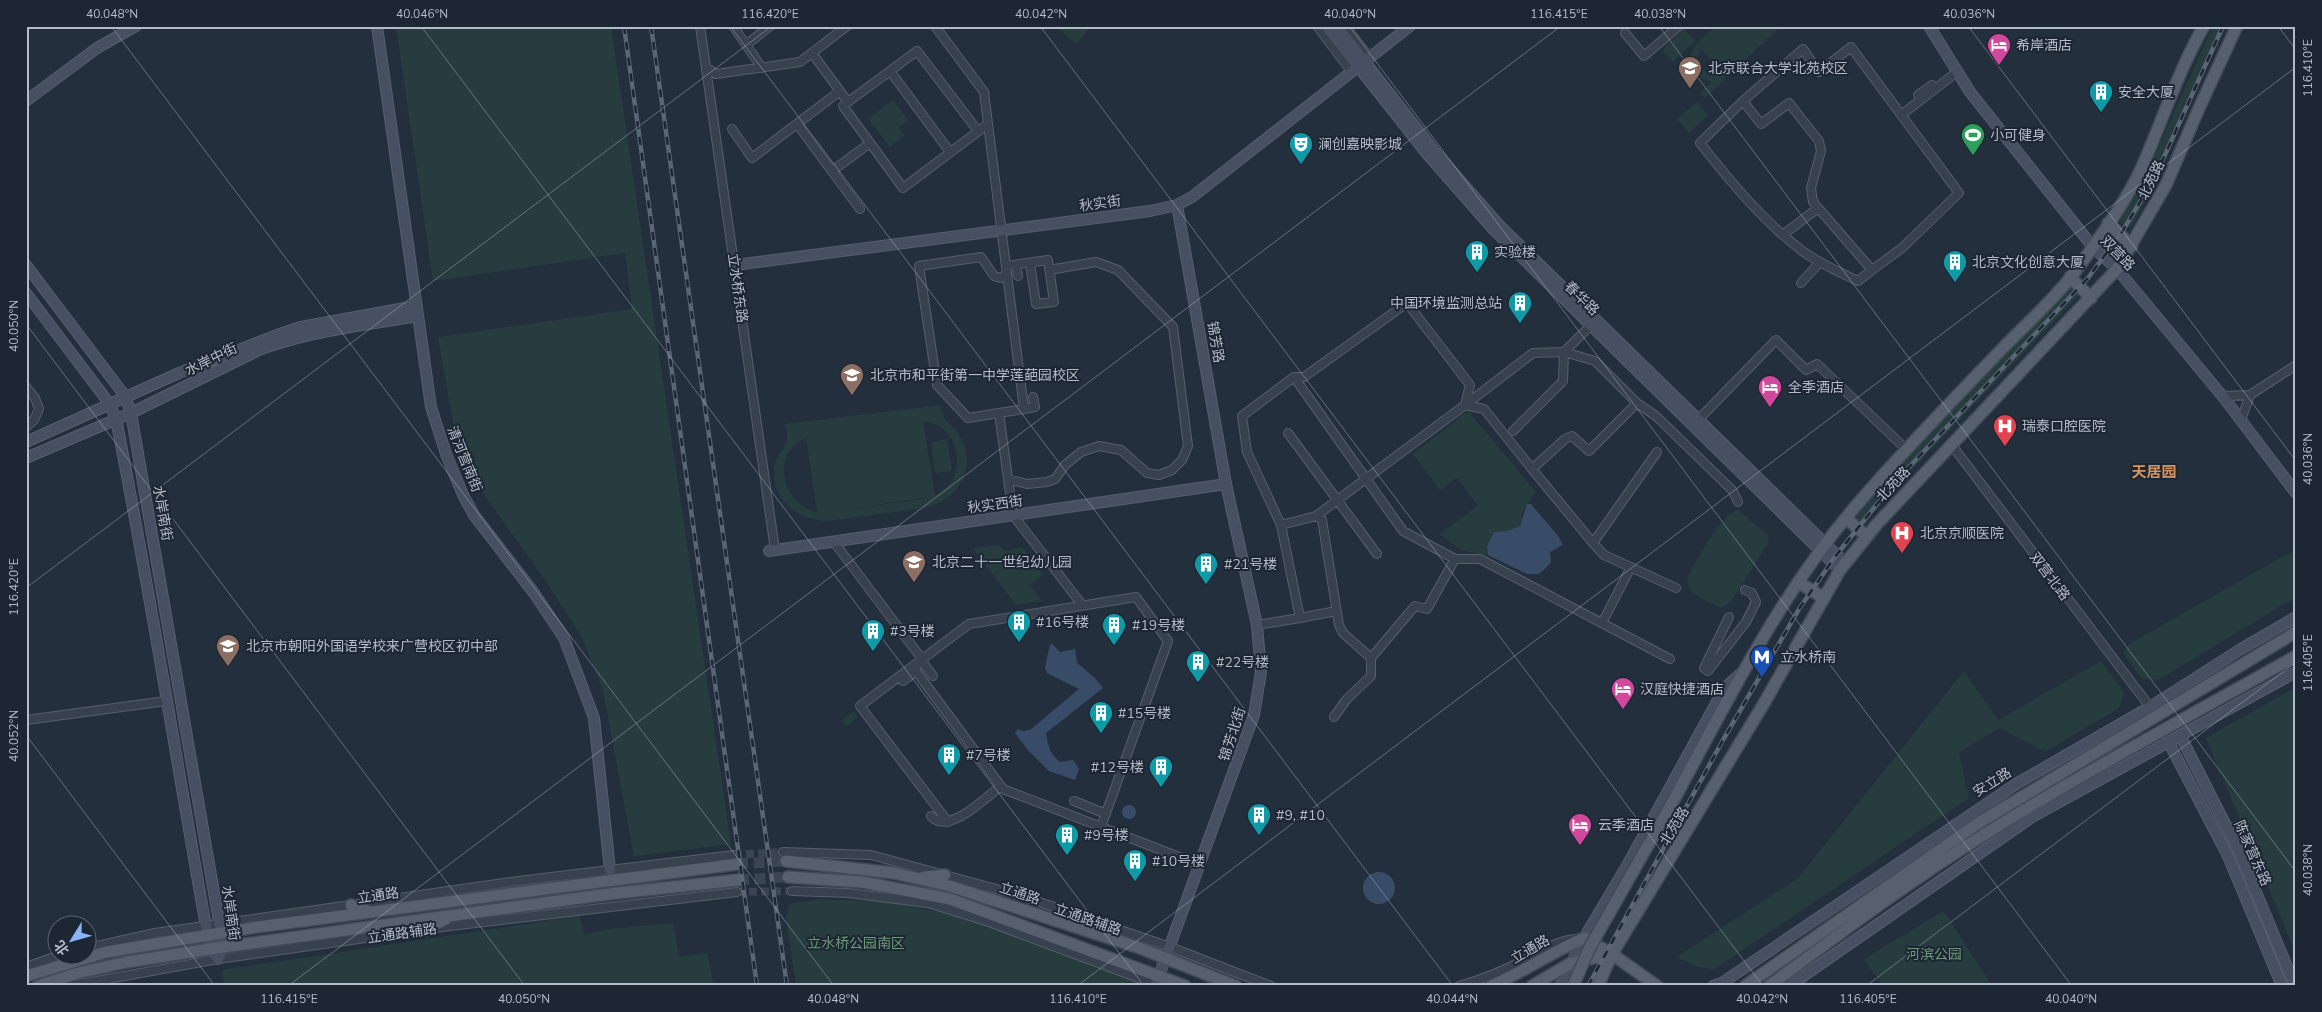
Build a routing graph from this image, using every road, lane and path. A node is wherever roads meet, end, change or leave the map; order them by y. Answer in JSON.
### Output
{"nodes":[{"id":1,"x":136,"y":26,"type":"edge"},
{"id":2,"x":377,"y":26,"type":"edge"},
{"id":3,"x":700,"y":26,"type":"edge"},
{"id":4,"x":733,"y":26,"type":"edge"},
{"id":5,"x":770,"y":26,"type":"edge"},
{"id":6,"x":847,"y":26,"type":"edge"},
{"id":7,"x":935,"y":26,"type":"edge"},
{"id":8,"x":1317,"y":26,"type":"edge"},
{"id":9,"x":1326,"y":26,"type":"edge"},
{"id":10,"x":1337,"y":26,"type":"edge"},
{"id":11,"x":1345,"y":26,"type":"edge"},
{"id":12,"x":1410,"y":26,"type":"edge"},
{"id":13,"x":1679,"y":26,"type":"edge"},
{"id":14,"x":1929,"y":26,"type":"edge"},
{"id":15,"x":2204,"y":26,"type":"edge"},
{"id":16,"x":2237,"y":26,"type":"edge"},
{"id":17,"x":838,"y":29,"type":"edge"},
{"id":18,"x":1625,"y":33,"type":"dead end"},
{"id":19,"x":746,"y":45,"type":"junction"},
{"id":20,"x":812,"y":53,"type":"junction"},
{"id":21,"x":1360,"y":64,"type":"junction"},
{"id":22,"x":762,"y":68,"type":"junction"},
{"id":23,"x":706,"y":70,"type":"junction"},
{"id":24,"x":890,"y":72,"type":"junction"},
{"id":25,"x":1957,"y":72,"type":"junction"},
{"id":26,"x":1932,"y":85,"type":"dead end"},
{"id":27,"x":837,"y":93,"type":"junction"},
{"id":28,"x":1918,"y":95,"type":"dead end"},
{"id":29,"x":26,"y":101,"type":"edge"},
{"id":30,"x":1743,"y":101,"type":"junction"},
{"id":31,"x":846,"y":104,"type":"junction"},
{"id":32,"x":1901,"y":115,"type":"junction"},
{"id":33,"x":798,"y":124,"type":"junction"},
{"id":34,"x":988,"y":124,"type":"junction"},
{"id":35,"x":732,"y":129,"type":"dead end"},
{"id":36,"x":978,"y":131,"type":"junction"},
{"id":37,"x":870,"y":143,"type":"junction"},
{"id":38,"x":950,"y":152,"type":"junction"},
{"id":39,"x":832,"y":171,"type":"junction"},
{"id":40,"x":1178,"y":205,"type":"junction"},
{"id":41,"x":1818,"y":208,"type":"junction"},
{"id":42,"x":860,"y":209,"type":"dead end"},
{"id":43,"x":2108,"y":223,"type":"junction"},
{"id":44,"x":1001,"y":230,"type":"junction"},
{"id":45,"x":1784,"y":234,"type":"junction"},
{"id":46,"x":2132,"y":246,"type":"junction"},
{"id":47,"x":2093,"y":247,"type":"junction"},
{"id":48,"x":1820,"y":262,"type":"junction"},
{"id":49,"x":1030,"y":263,"type":"junction"},
{"id":50,"x":26,"y":265,"type":"edge"},
{"id":51,"x":735,"y":265,"type":"junction"},
{"id":52,"x":1016,"y":265,"type":"junction"},
{"id":53,"x":2117,"y":269,"type":"junction"},
{"id":54,"x":1007,"y":270,"type":"junction"},
{"id":55,"x":1049,"y":270,"type":"junction"},
{"id":56,"x":1872,"y":270,"type":"junction"},
{"id":57,"x":1018,"y":276,"type":"dead end"},
{"id":58,"x":2070,"y":277,"type":"junction"},
{"id":59,"x":1801,"y":283,"type":"dead end"},
{"id":60,"x":26,"y":294,"type":"edge"},
{"id":61,"x":2091,"y":298,"type":"junction"},
{"id":62,"x":417,"y":311,"type":"junction"},
{"id":63,"x":1593,"y":322,"type":"junction"},
{"id":64,"x":1564,"y":352,"type":"junction"},
{"id":65,"x":2296,"y":364,"type":"edge"},
{"id":66,"x":1294,"y":377,"type":"junction"},
{"id":67,"x":26,"y":387,"type":"edge"},
{"id":68,"x":2250,"y":395,"type":"junction"},
{"id":69,"x":124,"y":396,"type":"junction"},
{"id":70,"x":2223,"y":396,"type":"junction"},
{"id":71,"x":1033,"y":397,"type":"dead end"},
{"id":72,"x":109,"y":403,"type":"junction"},
{"id":73,"x":1638,"y":404,"type":"junction"},
{"id":74,"x":1465,"y":405,"type":"junction"},
{"id":75,"x":1024,"y":409,"type":"junction"},
{"id":76,"x":131,"y":413,"type":"junction"},
{"id":77,"x":999,"y":413,"type":"junction"},
{"id":78,"x":116,"y":419,"type":"junction"},
{"id":79,"x":1698,"y":420,"type":"junction"},
{"id":80,"x":2241,"y":420,"type":"junction"},
{"id":81,"x":26,"y":427,"type":"edge"},
{"id":82,"x":1499,"y":429,"type":"junction"},
{"id":83,"x":1513,"y":431,"type":"junction"},
{"id":84,"x":1288,"y":433,"type":"dead end"},
{"id":85,"x":26,"y":442,"type":"edge"},
{"id":86,"x":1951,"y":444,"type":"junction"},
{"id":87,"x":1512,"y":446,"type":"junction"},
{"id":88,"x":1907,"y":450,"type":"junction"},
{"id":89,"x":1657,"y":452,"type":"dead end"},
{"id":90,"x":26,"y":458,"type":"edge"},
{"id":91,"x":1532,"y":469,"type":"junction"},
{"id":92,"x":1008,"y":479,"type":"junction"},
{"id":93,"x":1365,"y":480,"type":"junction"},
{"id":94,"x":1226,"y":484,"type":"junction"},
{"id":95,"x":2296,"y":493,"type":"edge"},
{"id":96,"x":1337,"y":500,"type":"junction"},
{"id":97,"x":1738,"y":502,"type":"dead end"},
{"id":98,"x":1014,"y":515,"type":"junction"},
{"id":99,"x":1316,"y":516,"type":"junction"},
{"id":100,"x":1846,"y":518,"type":"junction"},
{"id":101,"x":1281,"y":525,"type":"junction"},
{"id":102,"x":1866,"y":536,"type":"junction"},
{"id":103,"x":834,"y":542,"type":"junction"},
{"id":104,"x":1593,"y":543,"type":"junction"},
{"id":105,"x":1822,"y":547,"type":"junction"},
{"id":106,"x":772,"y":551,"type":"joint"},
{"id":107,"x":1377,"y":554,"type":"dead end"},
{"id":108,"x":1455,"y":559,"type":"junction"},
{"id":109,"x":1631,"y":567,"type":"junction"},
{"id":110,"x":1842,"y":567,"type":"junction"},
{"id":111,"x":1798,"y":582,"type":"junction"},
{"id":112,"x":1676,"y":588,"type":"dead end"},
{"id":113,"x":1745,"y":590,"type":"dead end"},
{"id":114,"x":1824,"y":598,"type":"junction"},
{"id":115,"x":1083,"y":606,"type":"junction"},
{"id":116,"x":1336,"y":611,"type":"junction"},
{"id":117,"x":1729,"y":617,"type":"dead end"},
{"id":118,"x":2296,"y":617,"type":"edge"},
{"id":119,"x":1300,"y":618,"type":"junction"},
{"id":120,"x":1602,"y":623,"type":"junction"},
{"id":121,"x":1257,"y":625,"type":"junction"},
{"id":122,"x":2296,"y":632,"type":"edge"},
{"id":123,"x":2296,"y":656,"type":"edge"},
{"id":124,"x":1371,"y":658,"type":"junction"},
{"id":125,"x":1670,"y":659,"type":"dead end"},
{"id":126,"x":919,"y":663,"type":"junction"},
{"id":127,"x":1744,"y":670,"type":"junction"},
{"id":128,"x":2296,"y":672,"type":"edge"},
{"id":129,"x":933,"y":676,"type":"dead end"},
{"id":130,"x":903,"y":681,"type":"dead end"},
{"id":131,"x":166,"y":701,"type":"junction"},
{"id":132,"x":2150,"y":707,"type":"junction"},
{"id":133,"x":1334,"y":717,"type":"dead end"},
{"id":134,"x":26,"y":720,"type":"edge"},
{"id":135,"x":2180,"y":735,"type":"junction"},
{"id":136,"x":2168,"y":741,"type":"junction"},
{"id":137,"x":1000,"y":786,"type":"junction"},
{"id":138,"x":1074,"y":801,"type":"dead end"},
{"id":139,"x":1106,"y":814,"type":"junction"},
{"id":140,"x":931,"y":816,"type":"dead end"},
{"id":141,"x":948,"y":822,"type":"junction"},
{"id":142,"x":1101,"y":827,"type":"junction"},
{"id":143,"x":784,"y":857,"type":"joint"},
{"id":144,"x":735,"y":859,"type":"joint"},
{"id":145,"x":1200,"y":865,"type":"junction"},
{"id":146,"x":610,"y":870,"type":"junction"},
{"id":147,"x":945,"y":875,"type":"junction"},
{"id":148,"x":788,"y":877,"type":"tunnel mouth"},
{"id":149,"x":915,"y":878,"type":"junction"},
{"id":150,"x":737,"y":886,"type":"joint"},
{"id":151,"x":792,"y":891,"type":"tunnel mouth"},
{"id":152,"x":350,"y":905,"type":"junction"},
{"id":153,"x":369,"y":912,"type":"junction"},
{"id":154,"x":452,"y":915,"type":"junction"},
{"id":155,"x":220,"y":928,"type":"junction"},
{"id":156,"x":207,"y":930,"type":"junction"},
{"id":157,"x":426,"y":930,"type":"junction"},
{"id":158,"x":1584,"y":938,"type":"junction"},
{"id":159,"x":98,"y":946,"type":"edge"},
{"id":160,"x":223,"y":947,"type":"junction"},
{"id":161,"x":210,"y":949,"type":"junction"},
{"id":162,"x":1168,"y":952,"type":"junction"},
{"id":163,"x":1612,"y":954,"type":"junction"},
{"id":164,"x":48,"y":959,"type":"edge"},
{"id":165,"x":218,"y":959,"type":"junction"},
{"id":166,"x":1571,"y":963,"type":"junction"},
{"id":167,"x":26,"y":967,"type":"edge"},
{"id":168,"x":26,"y":976,"type":"edge"},
{"id":169,"x":1159,"y":982,"type":"edge"},
{"id":170,"x":1657,"y":985,"type":"edge"},
{"id":171,"x":38,"y":986,"type":"edge"},
{"id":172,"x":69,"y":986,"type":"edge"},
{"id":173,"x":1185,"y":986,"type":"edge"},
{"id":174,"x":1236,"y":986,"type":"edge"},
{"id":175,"x":1271,"y":986,"type":"edge"},
{"id":176,"x":1459,"y":986,"type":"edge"},
{"id":177,"x":1492,"y":986,"type":"edge"},
{"id":178,"x":1532,"y":986,"type":"edge"},
{"id":179,"x":1560,"y":986,"type":"edge"},
{"id":180,"x":1572,"y":986,"type":"edge"},
{"id":181,"x":1598,"y":986,"type":"edge"},
{"id":182,"x":1714,"y":986,"type":"edge"},
{"id":183,"x":1745,"y":986,"type":"edge"},
{"id":184,"x":1768,"y":986,"type":"edge"},
{"id":185,"x":1788,"y":986,"type":"edge"},
{"id":186,"x":2282,"y":986,"type":"edge"},
{"id":187,"x":2295,"y":986,"type":"edge"}],
"edges":[{"from":1,"to":29,"type":"street"},
{"from":2,"to":62,"type":"street","name":"清河营南街"},
{"from":3,"to":23,"type":"street","name":"立水桥东路"},
{"from":4,"to":19,"type":"street"},
{"from":5,"to":19,"type":"street"},
{"from":6,"to":17,"type":"street"},
{"from":7,"to":34,"type":"street"},
{"from":8,"to":21,"type":"street"},
{"from":9,"to":21,"type":"street","name":"春华路"},
{"from":10,"to":21,"type":"street","name":"春华路"},
{"from":11,"to":21,"type":"street"},
{"from":12,"to":21,"type":"street","name":"秋实街"},
{"from":13,"to":18,"type":"street"},
{"from":14,"to":25,"type":"street","name":"双营路"},
{"from":15,"to":43,"type":"main road","name":"北苑路"},
{"from":16,"to":46,"type":"main road","name":"北苑路"},
{"from":17,"to":20,"type":"street"},
{"from":19,"to":22,"type":"street"},
{"from":20,"to":22,"type":"street"},
{"from":20,"to":27,"type":"street"},
{"from":21,"to":40,"type":"street","name":"秋实街"},
{"from":21,"to":63,"type":"street","name":"春华路"},
{"from":22,"to":23,"type":"street"},
{"from":23,"to":51,"type":"street","name":"立水桥东路"},
{"from":24,"to":31,"type":"street"},
{"from":24,"to":36,"type":"street"},
{"from":24,"to":38,"type":"street"},
{"from":25,"to":32,"type":"street"},
{"from":25,"to":47,"type":"street","name":"双营路"},
{"from":26,"to":28,"type":"street"},
{"from":27,"to":31,"type":"street"},
{"from":27,"to":33,"type":"street"},
{"from":30,"to":32,"type":"street"},
{"from":30,"to":41,"type":"street"},
{"from":30,"to":45,"type":"street"},
{"from":31,"to":37,"type":"street"},
{"from":32,"to":56,"type":"street"},
{"from":33,"to":35,"type":"street"},
{"from":33,"to":39,"type":"street"},
{"from":34,"to":36,"type":"street"},
{"from":34,"to":44,"type":"street"},
{"from":36,"to":38,"type":"street"},
{"from":37,"to":38,"type":"street"},
{"from":37,"to":39,"type":"street"},
{"from":39,"to":42,"type":"street"},
{"from":40,"to":44,"type":"street","name":"秋实街"},
{"from":40,"to":94,"type":"street","name":"锦芳路"},
{"from":41,"to":45,"type":"street"},
{"from":41,"to":56,"type":"street"},
{"from":43,"to":46,"type":"main road"},
{"from":43,"to":47,"type":"main road","name":"北苑路"},
{"from":44,"to":51,"type":"street","name":"秋实街"},
{"from":44,"to":54,"type":"street"},
{"from":45,"to":48,"type":"street"},
{"from":46,"to":53,"type":"main road","name":"北苑路"},
{"from":47,"to":53,"type":"street","name":"双营路"},
{"from":47,"to":58,"type":"main road","name":"北苑路"},
{"from":48,"to":56,"type":"street"},
{"from":48,"to":59,"type":"street"},
{"from":49,"to":52,"type":"street"},
{"from":49,"to":55,"type":"street"},
{"from":49,"to":55,"type":"street"},
{"from":50,"to":69,"type":"street","name":"水岸南街"},
{"from":51,"to":106,"type":"street","name":"立水桥东路"},
{"from":52,"to":54,"type":"street"},
{"from":52,"to":57,"type":"street"},
{"from":53,"to":61,"type":"main road","name":"北苑路"},
{"from":53,"to":70,"type":"street","name":"双营路"},
{"from":54,"to":75,"type":"street"},
{"from":54,"to":77,"type":"street"},
{"from":55,"to":92,"type":"street"},
{"from":58,"to":61,"type":"main road"},
{"from":58,"to":88,"type":"main road","name":"北苑路"},
{"from":60,"to":72,"type":"street","name":"水岸南街"},
{"from":61,"to":86,"type":"main road","name":"北苑路"},
{"from":62,"to":69,"type":"street","name":"水岸中街"},
{"from":62,"to":76,"type":"street","name":"水岸中街"},
{"from":62,"to":146,"type":"street","name":"清河营南街"},
{"from":63,"to":64,"type":"street"},
{"from":63,"to":79,"type":"street","name":"春华路"},
{"from":63,"to":105,"type":"street","name":"春华路"},
{"from":64,"to":73,"type":"street"},
{"from":64,"to":74,"type":"street"},
{"from":64,"to":83,"type":"street"},
{"from":65,"to":68,"type":"street"},
{"from":66,"to":74,"type":"street"},
{"from":66,"to":93,"type":"street"},
{"from":66,"to":101,"type":"street"},
{"from":67,"to":81,"type":"street"},
{"from":68,"to":70,"type":"street"},
{"from":68,"to":80,"type":"street"},
{"from":69,"to":72,"type":"street","name":"水岸中街"},
{"from":69,"to":76,"type":"street","name":"水岸南街"},
{"from":70,"to":80,"type":"street","name":"双营路"},
{"from":71,"to":75,"type":"street"},
{"from":72,"to":78,"type":"street","name":"水岸南街"},
{"from":72,"to":85,"type":"street","name":"水岸中街"},
{"from":73,"to":91,"type":"street"},
{"from":73,"to":97,"type":"street"},
{"from":74,"to":82,"type":"street"},
{"from":74,"to":93,"type":"street"},
{"from":75,"to":77,"type":"street"},
{"from":76,"to":78,"type":"street","name":"水岸中街"},
{"from":76,"to":155,"type":"street","name":"水岸南街"},
{"from":77,"to":92,"type":"street"},
{"from":78,"to":90,"type":"street","name":"水岸中街"},
{"from":78,"to":131,"type":"street","name":"水岸南街"},
{"from":79,"to":88,"type":"street"},
{"from":79,"to":105,"type":"street","name":"春华路"},
{"from":80,"to":95,"type":"street","name":"双营路"},
{"from":82,"to":83,"type":"street"},
{"from":82,"to":87,"type":"street"},
{"from":83,"to":87,"type":"street"},
{"from":84,"to":96,"type":"street"},
{"from":86,"to":102,"type":"main road","name":"北苑路"},
{"from":86,"to":132,"type":"street","name":"双营北路"},
{"from":87,"to":91,"type":"street"},
{"from":88,"to":100,"type":"main road","name":"北苑路"},
{"from":89,"to":104,"type":"street"},
{"from":91,"to":104,"type":"street"},
{"from":92,"to":98,"type":"street"},
{"from":93,"to":96,"type":"street"},
{"from":93,"to":108,"type":"street"},
{"from":94,"to":98,"type":"street","name":"秋实西街"},
{"from":94,"to":121,"type":"street","name":"锦芳北街"},
{"from":96,"to":99,"type":"street"},
{"from":96,"to":107,"type":"street"},
{"from":98,"to":103,"type":"street","name":"秋实西街"},
{"from":98,"to":115,"type":"street"},
{"from":99,"to":101,"type":"street"},
{"from":99,"to":116,"type":"street"},
{"from":100,"to":102,"type":"main road"},
{"from":100,"to":105,"type":"main road","name":"北苑路"},
{"from":101,"to":119,"type":"street"},
{"from":102,"to":110,"type":"main road","name":"北苑路"},
{"from":103,"to":106,"type":"street","name":"秋实西街"},
{"from":103,"to":126,"type":"street"},
{"from":104,"to":109,"type":"street"},
{"from":105,"to":110,"type":"street","name":"春华路"},
{"from":105,"to":111,"type":"main road","name":"北苑路"},
{"from":108,"to":120,"type":"street"},
{"from":108,"to":124,"type":"street"},
{"from":109,"to":112,"type":"street"},
{"from":109,"to":120,"type":"street"},
{"from":110,"to":114,"type":"main road","name":"北苑路"},
{"from":111,"to":114,"type":"main road"},
{"from":111,"to":127,"type":"main road","name":"北苑路"},
{"from":113,"to":117,"type":"street"},
{"from":114,"to":163,"type":"main road","name":"北苑路"},
{"from":115,"to":126,"type":"street"},
{"from":115,"to":139,"type":"street"},
{"from":116,"to":119,"type":"street"},
{"from":116,"to":124,"type":"street"},
{"from":118,"to":132,"type":"street","name":"安立路"},
{"from":119,"to":121,"type":"street"},
{"from":120,"to":125,"type":"street"},
{"from":121,"to":145,"type":"street","name":"锦芳北街"},
{"from":122,"to":183,"type":"main road","name":"安立路"},
{"from":123,"to":184,"type":"main road"},
{"from":124,"to":133,"type":"street"},
{"from":126,"to":129,"type":"street"},
{"from":126,"to":130,"type":"street"},
{"from":126,"to":137,"type":"street"},
{"from":126,"to":141,"type":"street"},
{"from":127,"to":158,"type":"street","name":"北苑路"},
{"from":127,"to":180,"type":"main road","name":"北苑路","bridge":true},
{"from":128,"to":135,"type":"street"},
{"from":131,"to":134,"type":"street"},
{"from":131,"to":156,"type":"street","name":"水岸南街"},
{"from":132,"to":182,"type":"street","name":"安立路"},
{"from":135,"to":136,"type":"street"},
{"from":135,"to":187,"type":"street","name":"陈家营东路"},
{"from":136,"to":185,"type":"street"},
{"from":136,"to":186,"type":"street","name":"陈家营东路"},
{"from":137,"to":141,"type":"street"},
{"from":137,"to":142,"type":"street"},
{"from":138,"to":139,"type":"street"},
{"from":139,"to":142,"type":"street"},
{"from":140,"to":141,"type":"street"},
{"from":142,"to":145,"type":"street"},
{"from":143,"to":147,"type":"street","name":"立通路辅路"},
{"from":143,"to":149,"type":"main road","name":"立通路"},
{"from":144,"to":146,"type":"street"},
{"from":144,"to":153,"type":"main road","name":"立通路"},
{"from":145,"to":162,"type":"street","name":"锦芳北街"},
{"from":146,"to":152,"type":"street"},
{"from":147,"to":149,"type":"main road"},
{"from":147,"to":162,"type":"street","name":"立通路辅路"},
{"from":148,"to":169,"type":"main road","name":"立通路"},
{"from":149,"to":162,"type":"main road","name":"立通路"},
{"from":150,"to":154,"type":"main road"},
{"from":150,"to":157,"type":"street","name":"立通路辅路"},
{"from":151,"to":169,"type":"street"},
{"from":152,"to":153,"type":"main road"},
{"from":152,"to":155,"type":"street"},
{"from":153,"to":155,"type":"main road","name":"立通路"},
{"from":154,"to":157,"type":"main road"},
{"from":154,"to":160,"type":"main road"},
{"from":155,"to":156,"type":"main road","name":"立通路"},
{"from":155,"to":160,"type":"street","name":"水岸南街"},
{"from":156,"to":159,"type":"street"},
{"from":156,"to":161,"type":"street","name":"水岸南街"},
{"from":156,"to":168,"type":"main road","name":"立通路"},
{"from":157,"to":165,"type":"street","name":"立通路辅路"},
{"from":158,"to":163,"type":"main road"},
{"from":158,"to":166,"type":"street","name":"北苑路"},
{"from":158,"to":176,"type":"street"},
{"from":158,"to":177,"type":"main road","name":"立通路"},
{"from":160,"to":161,"type":"main road"},
{"from":160,"to":165,"type":"street","name":"水岸南街"},
{"from":161,"to":165,"type":"street","name":"水岸南街"},
{"from":161,"to":171,"type":"main road"},
{"from":162,"to":169,"type":"street","name":"锦芳北街"},
{"from":162,"to":174,"type":"main road","name":"立通路"},
{"from":162,"to":175,"type":"street","name":"立通路辅路"},
{"from":163,"to":166,"type":"main road"},
{"from":163,"to":170,"type":"main road"},
{"from":163,"to":181,"type":"main road","name":"北苑路"},
{"from":164,"to":167,"type":"street"},
{"from":165,"to":172,"type":"street","name":"立通路辅路"},
{"from":166,"to":178,"type":"main road"},
{"from":166,"to":179,"type":"street","name":"北苑路"},
{"from":169,"to":173,"type":"main road","name":"立通路"}]}
